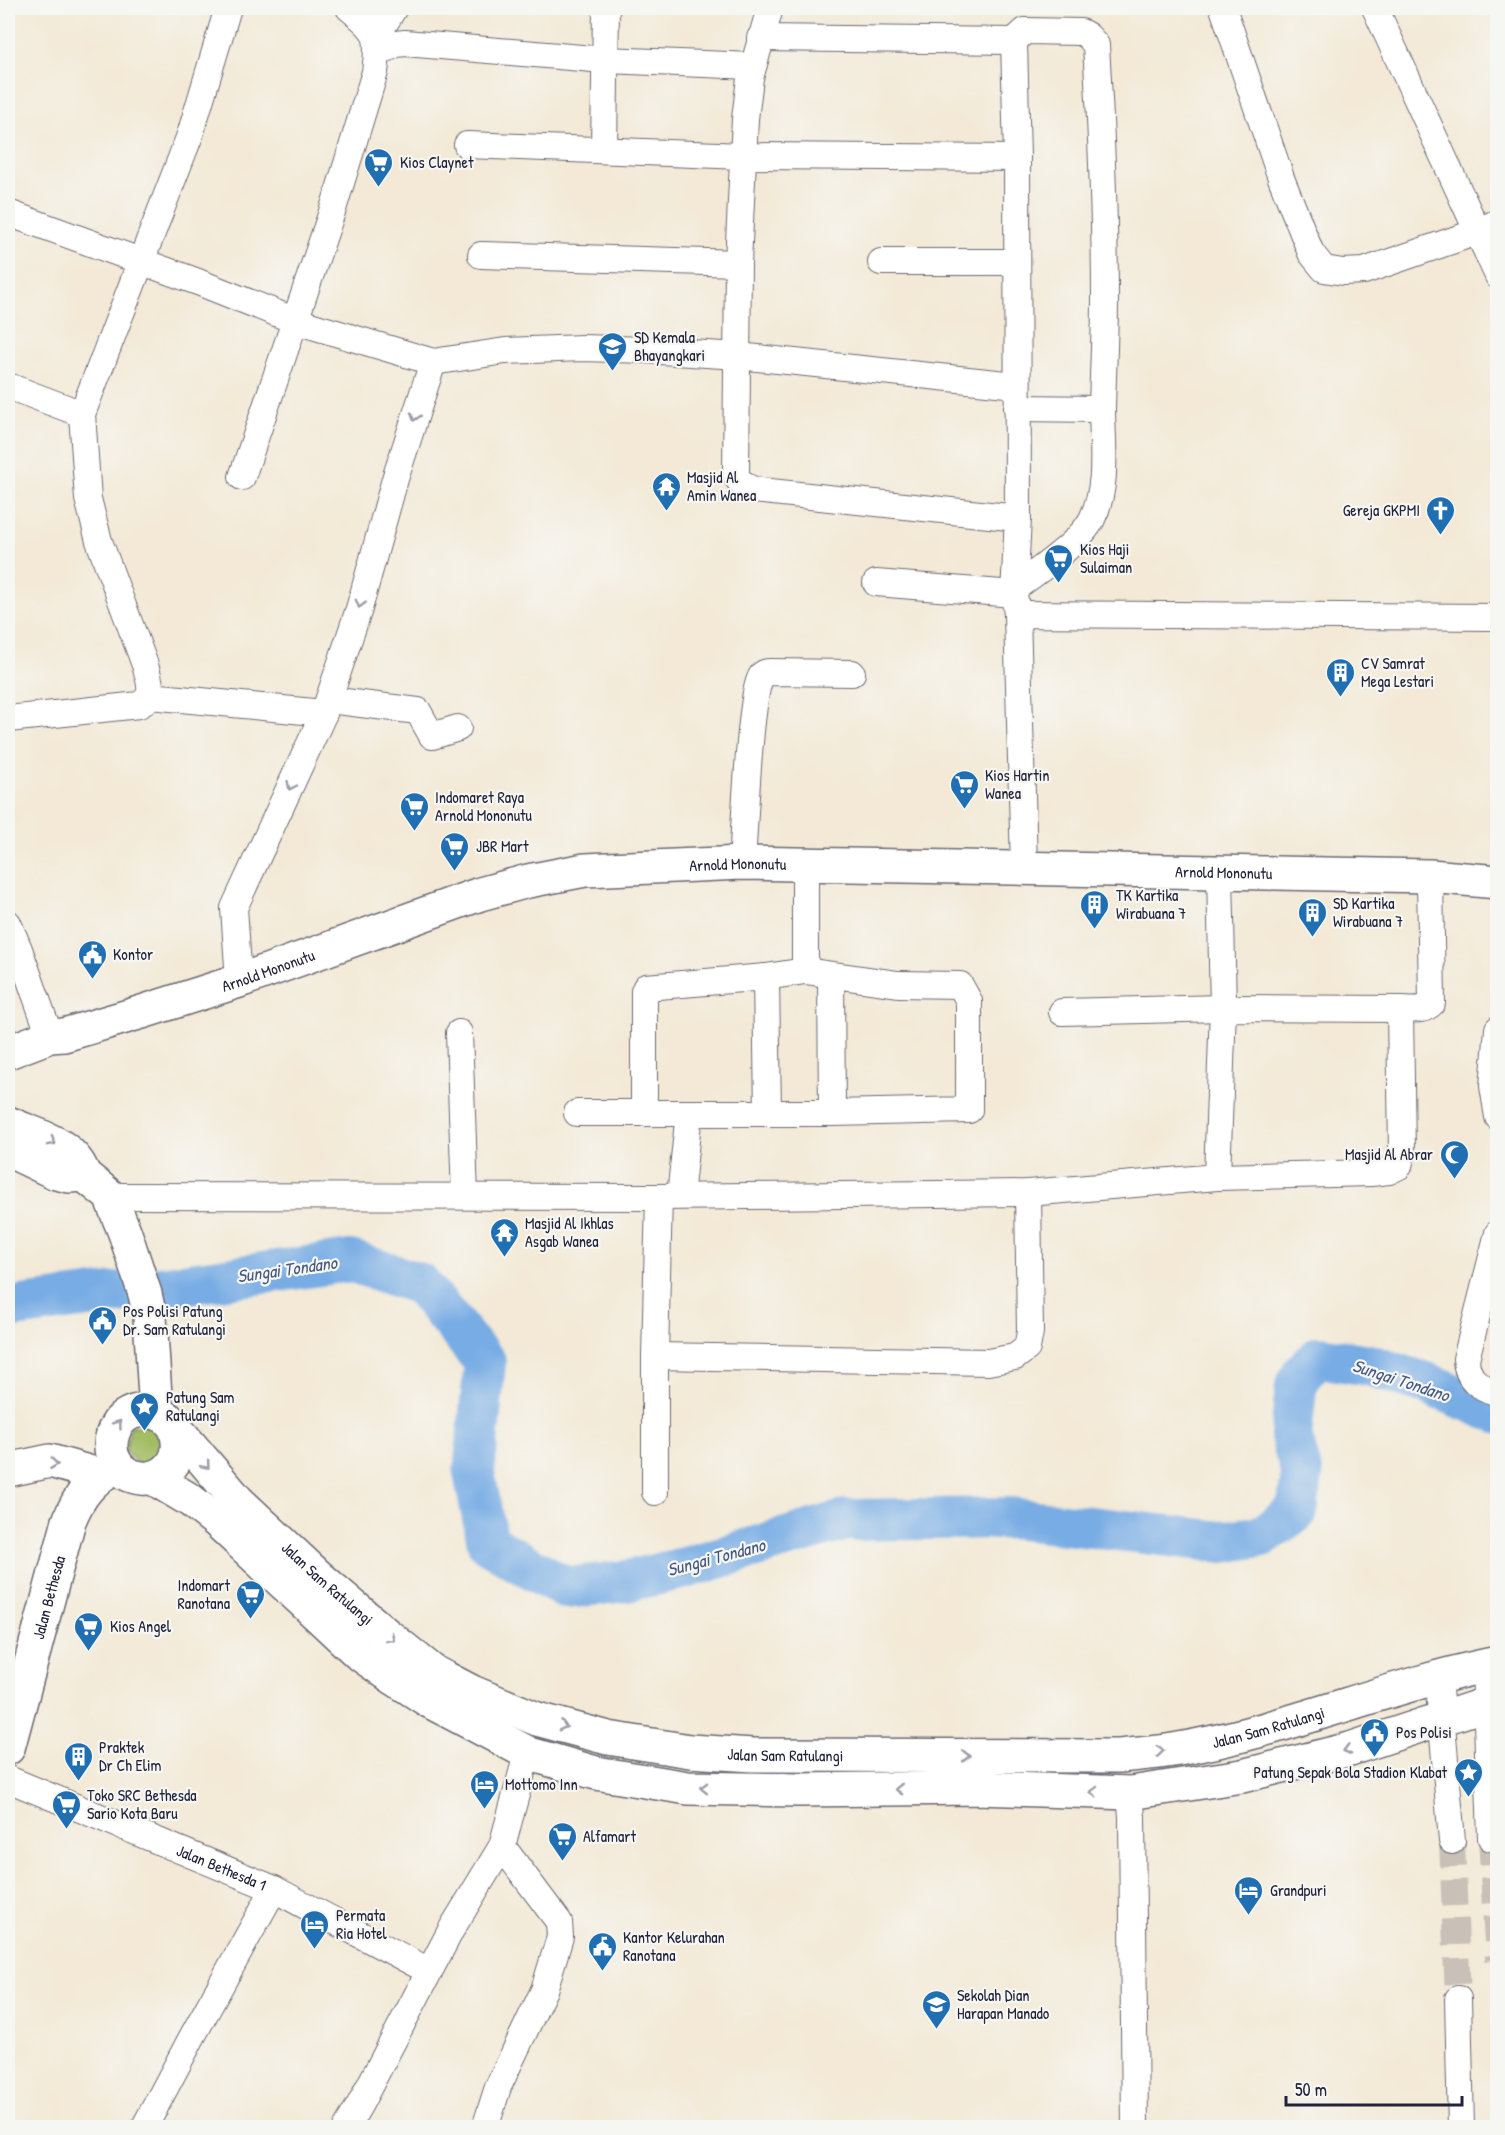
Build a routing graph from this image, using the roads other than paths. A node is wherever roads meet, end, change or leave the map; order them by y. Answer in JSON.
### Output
{"nodes":[{"id":1,"x":228,"y":8,"type":"edge"},
{"id":2,"x":349,"y":8,"type":"edge"},
{"id":3,"x":394,"y":8,"type":"edge"},
{"id":4,"x":606,"y":8,"type":"edge"},
{"id":5,"x":770,"y":8,"type":"edge"},
{"id":6,"x":1223,"y":8,"type":"edge"},
{"id":7,"x":1375,"y":8,"type":"edge"},
{"id":8,"x":760,"y":38,"type":"junction"},
{"id":9,"x":1014,"y":41,"type":"junction"},
{"id":10,"x":378,"y":45,"type":"junction"},
{"id":11,"x":605,"y":60,"type":"junction"},
{"id":12,"x":753,"y":66,"type":"junction"},
{"id":13,"x":467,"y":146,"type":"dead end"},
{"id":14,"x":604,"y":150,"type":"junction"},
{"id":15,"x":743,"y":156,"type":"junction"},
{"id":16,"x":1017,"y":158,"type":"junction"},
{"id":17,"x":8,"y":213,"type":"edge"},
{"id":18,"x":1487,"y":227,"type":"edge"},
{"id":19,"x":481,"y":255,"type":"dead end"},
{"id":20,"x":141,"y":261,"type":"junction"},
{"id":21,"x":881,"y":262,"type":"dead end"},
{"id":22,"x":1017,"y":262,"type":"junction"},
{"id":23,"x":738,"y":263,"type":"junction"},
{"id":24,"x":1497,"y":276,"type":"edge"},
{"id":25,"x":296,"y":321,"type":"junction"},
{"id":26,"x":738,"y":356,"type":"junction"},
{"id":27,"x":433,"y":362,"type":"junction"},
{"id":28,"x":8,"y":386,"type":"edge"},
{"id":29,"x":1017,"y":396,"type":"junction"},
{"id":30,"x":1102,"y":409,"type":"junction"},
{"id":31,"x":82,"y":414,"type":"junction"},
{"id":32,"x":242,"y":477,"type":"dead end"},
{"id":33,"x":1018,"y":518,"type":"junction"},
{"id":34,"x":876,"y":583,"type":"dead end"},
{"id":35,"x":1015,"y":599,"type":"junction"},
{"id":36,"x":1497,"y":617,"type":"edge"},
{"id":37,"x":852,"y":673,"type":"dead end"},
{"id":38,"x":150,"y":696,"type":"junction"},
{"id":39,"x":327,"y":707,"type":"junction"},
{"id":40,"x":8,"y":719,"type":"edge"},
{"id":41,"x":458,"y":728,"type":"dead end"},
{"id":42,"x":742,"y":863,"type":"junction"},
{"id":43,"x":805,"y":865,"type":"junction"},
{"id":44,"x":1024,"y":867,"type":"junction"},
{"id":45,"x":1220,"y":873,"type":"junction"},
{"id":46,"x":1430,"y":876,"type":"junction"},
{"id":47,"x":1497,"y":882,"type":"edge"},
{"id":48,"x":8,"y":923,"type":"edge"},
{"id":49,"x":805,"y":971,"type":"junction"},
{"id":50,"x":831,"y":975,"type":"junction"},
{"id":51,"x":766,"y":977,"type":"junction"},
{"id":52,"x":239,"y":981,"type":"junction"},
{"id":53,"x":1223,"y":1008,"type":"junction"},
{"id":54,"x":1400,"y":1009,"type":"junction"},
{"id":55,"x":1062,"y":1012,"type":"dead end"},
{"id":56,"x":1497,"y":1029,"type":"edge"},
{"id":57,"x":459,"y":1033,"type":"dead end"},
{"id":58,"x":50,"y":1036,"type":"junction"},
{"id":59,"x":8,"y":1052,"type":"edge"},
{"id":60,"x":644,"y":1112,"type":"junction"},
{"id":61,"x":577,"y":1113,"type":"dead end"},
{"id":62,"x":689,"y":1113,"type":"junction"},
{"id":63,"x":768,"y":1113,"type":"junction"},
{"id":64,"x":832,"y":1113,"type":"junction"},
{"id":65,"x":1497,"y":1118,"type":"edge"},
{"id":66,"x":8,"y":1123,"type":"edge"},
{"id":67,"x":8,"y":1150,"type":"edge"},
{"id":68,"x":84,"y":1175,"type":"junction"},
{"id":69,"x":1217,"y":1177,"type":"junction"},
{"id":70,"x":1028,"y":1193,"type":"junction"},
{"id":71,"x":110,"y":1196,"type":"junction"},
{"id":72,"x":465,"y":1196,"type":"junction"},
{"id":73,"x":670,"y":1196,"type":"junction"},
{"id":74,"x":1497,"y":1233,"type":"edge"},
{"id":75,"x":655,"y":1356,"type":"junction"},
{"id":76,"x":1497,"y":1393,"type":"edge"},
{"id":77,"x":165,"y":1420,"type":"junction"},
{"id":78,"x":8,"y":1470,"type":"edge"},
{"id":79,"x":108,"y":1470,"type":"junction"},
{"id":80,"x":153,"y":1478,"type":"junction"},
{"id":81,"x":655,"y":1492,"type":"dead end"},
{"id":82,"x":1491,"y":1664,"type":"edge"},
{"id":83,"x":1438,"y":1678,"type":"junction"},
{"id":84,"x":1492,"y":1701,"type":"edge"},
{"id":85,"x":1443,"y":1719,"type":"junction"},
{"id":86,"x":8,"y":1748,"type":"edge"},
{"id":87,"x":530,"y":1754,"type":"junction"},
{"id":88,"x":8,"y":1779,"type":"edge"},
{"id":89,"x":1130,"y":1793,"type":"junction"},
{"id":90,"x":1491,"y":1838,"type":"tunnel mouth"},
{"id":91,"x":1452,"y":1841,"type":"tunnel mouth"},
{"id":92,"x":502,"y":1846,"type":"junction"},
{"id":93,"x":274,"y":1889,"type":"junction"},
{"id":94,"x":429,"y":1971,"type":"junction"},
{"id":95,"x":1458,"y":2000,"type":"tunnel mouth"},
{"id":96,"x":1132,"y":2126,"type":"edge"},
{"id":97,"x":144,"y":2127,"type":"edge"},
{"id":98,"x":346,"y":2127,"type":"edge"},
{"id":99,"x":485,"y":2127,"type":"edge"},
{"id":100,"x":1461,"y":2127,"type":"edge"}],
"edges":[{"from":1,"to":20,"type":"street"},
{"from":2,"to":10,"type":"street"},
{"from":3,"to":10,"type":"street"},
{"from":4,"to":11,"type":"street"},
{"from":5,"to":8,"type":"street"},
{"from":6,"to":18,"type":"street"},
{"from":7,"to":18,"type":"street"},
{"from":8,"to":9,"type":"street"},
{"from":8,"to":12,"type":"street"},
{"from":9,"to":16,"type":"street"},
{"from":9,"to":30,"type":"street"},
{"from":10,"to":11,"type":"street"},
{"from":10,"to":25,"type":"street"},
{"from":11,"to":12,"type":"street"},
{"from":11,"to":14,"type":"street"},
{"from":12,"to":15,"type":"street"},
{"from":13,"to":14,"type":"street"},
{"from":14,"to":15,"type":"street"},
{"from":15,"to":16,"type":"street"},
{"from":15,"to":23,"type":"street"},
{"from":16,"to":22,"type":"street"},
{"from":17,"to":20,"type":"street"},
{"from":18,"to":24,"type":"street"},
{"from":19,"to":23,"type":"street"},
{"from":20,"to":25,"type":"street"},
{"from":20,"to":31,"type":"street"},
{"from":21,"to":22,"type":"street"},
{"from":22,"to":29,"type":"street"},
{"from":23,"to":26,"type":"street"},
{"from":25,"to":27,"type":"street"},
{"from":25,"to":32,"type":"street"},
{"from":26,"to":27,"type":"street"},
{"from":26,"to":29,"type":"street"},
{"from":26,"to":33,"type":"street"},
{"from":27,"to":39,"type":"street","one_way":true},
{"from":28,"to":31,"type":"street"},
{"from":29,"to":30,"type":"street"},
{"from":29,"to":33,"type":"street"},
{"from":30,"to":35,"type":"street"},
{"from":31,"to":38,"type":"street"},
{"from":33,"to":35,"type":"street"},
{"from":34,"to":35,"type":"street"},
{"from":35,"to":36,"type":"street"},
{"from":35,"to":44,"type":"street"},
{"from":37,"to":42,"type":"street"},
{"from":38,"to":39,"type":"street"},
{"from":38,"to":40,"type":"street"},
{"from":39,"to":41,"type":"street"},
{"from":39,"to":52,"type":"street","one_way":true},
{"from":42,"to":43,"type":"main road","name":"Arnold Mononutu"},
{"from":42,"to":52,"type":"main road","name":"Arnold Mononutu"},
{"from":43,"to":44,"type":"main road","name":"Arnold Mononutu"},
{"from":43,"to":49,"type":"street"},
{"from":44,"to":45,"type":"main road","name":"Arnold Mononutu"},
{"from":45,"to":46,"type":"main road","name":"Arnold Mononutu"},
{"from":45,"to":53,"type":"street"},
{"from":46,"to":47,"type":"main road","name":"Arnold Mononutu"},
{"from":46,"to":54,"type":"street"},
{"from":48,"to":58,"type":"street"},
{"from":49,"to":50,"type":"street"},
{"from":49,"to":51,"type":"street"},
{"from":50,"to":64,"type":"street"},
{"from":50,"to":64,"type":"street"},
{"from":51,"to":60,"type":"street"},
{"from":51,"to":63,"type":"street"},
{"from":52,"to":58,"type":"main road","name":"Arnold Mononutu"},
{"from":53,"to":54,"type":"street"},
{"from":53,"to":55,"type":"street"},
{"from":53,"to":69,"type":"street"},
{"from":54,"to":69,"type":"street"},
{"from":56,"to":65,"type":"street"},
{"from":57,"to":72,"type":"street"},
{"from":58,"to":59,"type":"main road","name":"Arnold Mononutu"},
{"from":60,"to":61,"type":"street"},
{"from":60,"to":62,"type":"street"},
{"from":62,"to":63,"type":"street"},
{"from":62,"to":73,"type":"street"},
{"from":63,"to":64,"type":"street"},
{"from":66,"to":68,"type":"main road","one_way":true},
{"from":67,"to":68,"type":"main road"},
{"from":68,"to":71,"type":"main road"},
{"from":69,"to":70,"type":"street"},
{"from":70,"to":73,"type":"street"},
{"from":70,"to":75,"type":"street"},
{"from":71,"to":72,"type":"street"},
{"from":71,"to":77,"type":"main road"},
{"from":72,"to":73,"type":"street"},
{"from":73,"to":75,"type":"street"},
{"from":74,"to":76,"type":"street"},
{"from":75,"to":81,"type":"street"},
{"from":79,"to":77,"type":"main road","one_way":true},
{"from":77,"to":80,"type":"main road"},
{"from":77,"to":83,"type":"main road","name":"Jalan Sam Ratulangi","one_way":true},
{"from":78,"to":79,"type":"main road","one_way":true},
{"from":79,"to":80,"type":"main road"},
{"from":79,"to":86,"type":"main road","name":"Jalan Bethesda"},
{"from":80,"to":87,"type":"main road"},
{"from":82,"to":83,"type":"main road","name":"Jalan Sam Ratulangi"},
{"from":82,"to":84,"type":"street"},
{"from":83,"to":85,"type":"street"},
{"from":84,"to":85,"type":"main road"},
{"from":84,"to":90,"type":"street"},
{"from":85,"to":89,"type":"main road","one_way":true},
{"from":85,"to":91,"type":"street"},
{"from":89,"to":87,"type":"main road","one_way":true},
{"from":87,"to":92,"type":"street"},
{"from":88,"to":93,"type":"street","name":"Jalan Bethesda 1"},
{"from":89,"to":96,"type":"street"},
{"from":92,"to":94,"type":"street"},
{"from":92,"to":99,"type":"street"},
{"from":93,"to":94,"type":"street","name":"Jalan Bethesda 1"},
{"from":93,"to":97,"type":"street"},
{"from":94,"to":98,"type":"street"},
{"from":95,"to":100,"type":"street"}]}
